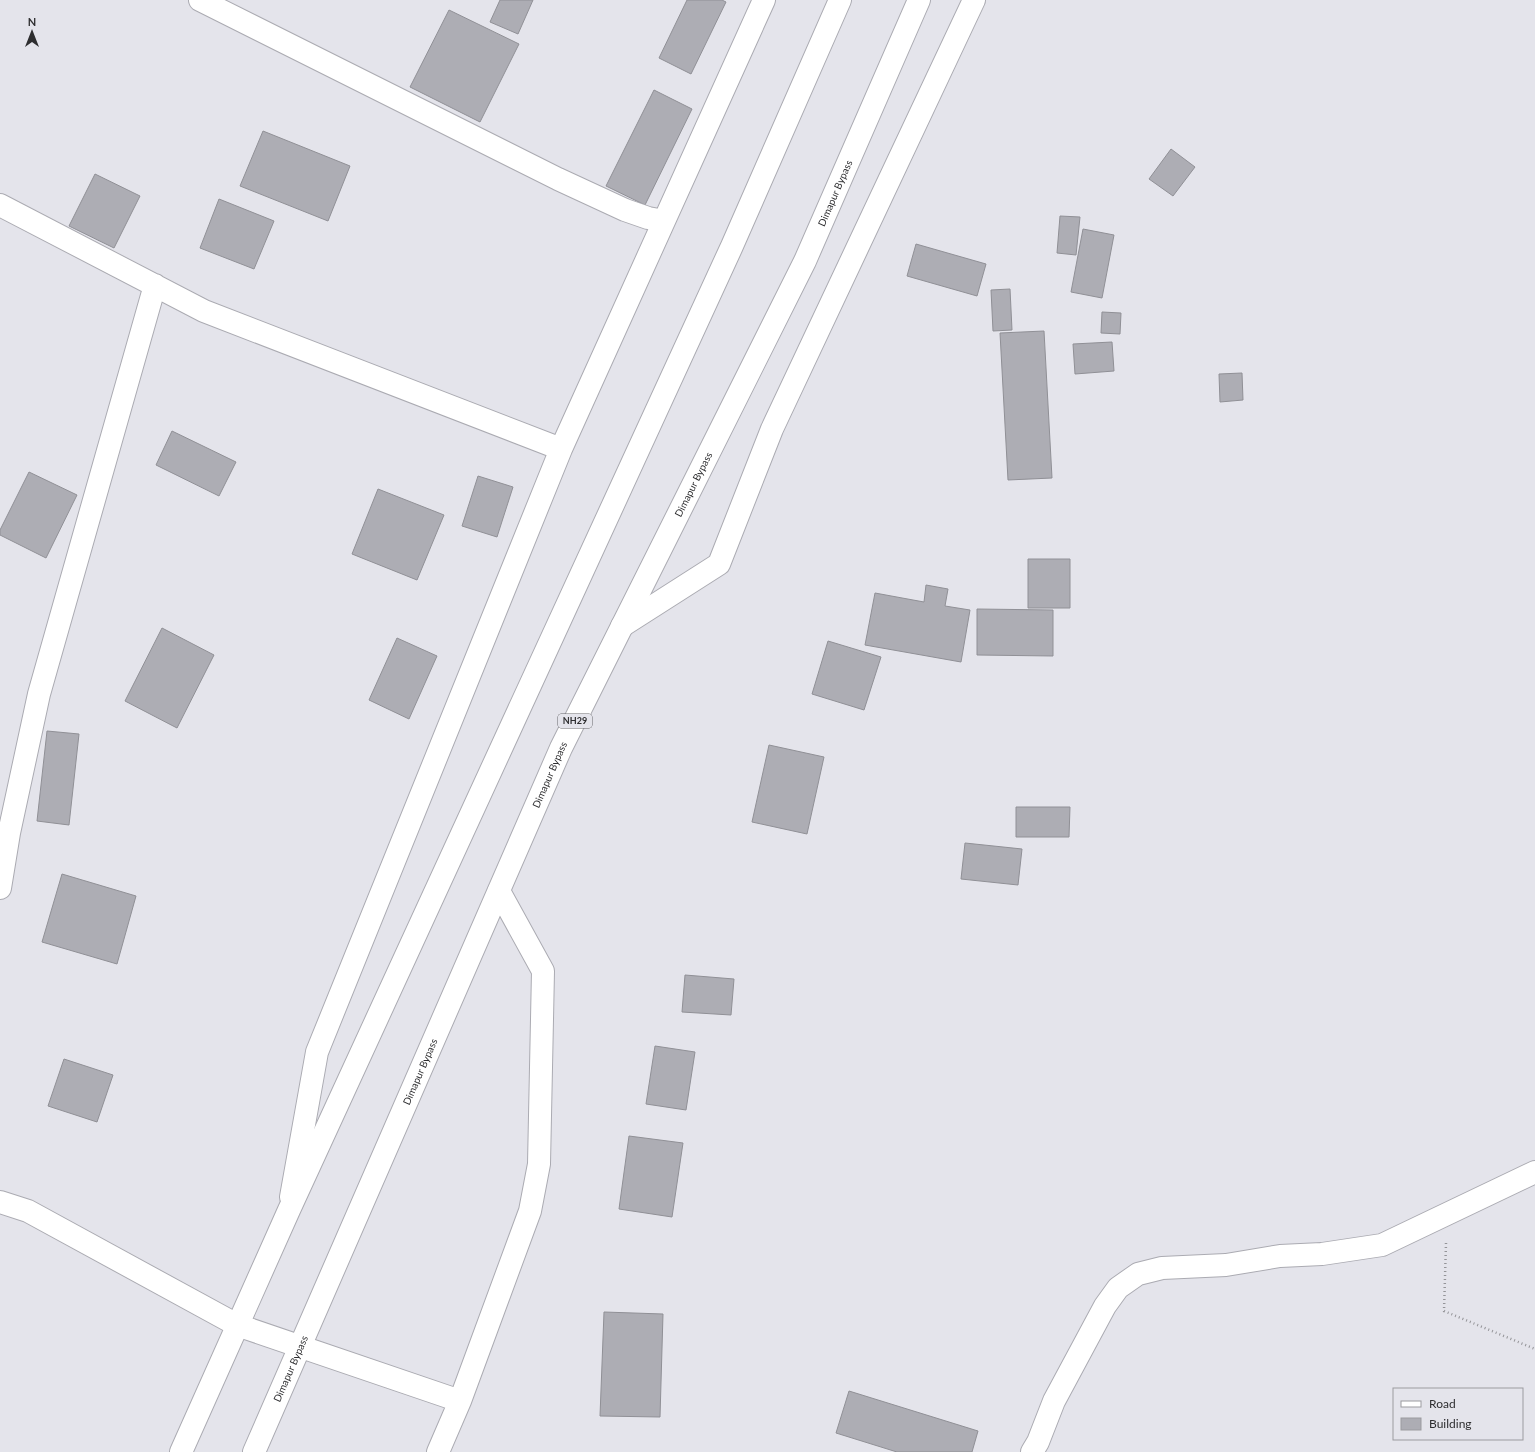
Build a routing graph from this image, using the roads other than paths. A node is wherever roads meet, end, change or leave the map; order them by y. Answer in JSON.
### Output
{"nodes":[{"id":1,"x":200,"y":0,"type":"edge"},
{"id":2,"x":764,"y":0,"type":"edge"},
{"id":3,"x":840,"y":0,"type":"edge"},
{"id":4,"x":919,"y":0,"type":"edge"},
{"id":5,"x":974,"y":0,"type":"edge"},
{"id":6,"x":0,"y":205,"type":"edge"},
{"id":7,"x":664,"y":221,"type":"junction"},
{"id":8,"x":155,"y":285,"type":"junction"},
{"id":9,"x":561,"y":449,"type":"junction"},
{"id":10,"x":622,"y":626,"type":"junction"},
{"id":11,"x":0,"y":888,"type":"edge"},
{"id":12,"x":499,"y":892,"type":"junction"},
{"id":13,"x":1535,"y":1172,"type":"edge"},
{"id":14,"x":0,"y":1202,"type":"edge"},
{"id":15,"x":289,"y":1210,"type":"junction"},
{"id":16,"x":237,"y":1325,"type":"junction"},
{"id":17,"x":300,"y":1347,"type":"junction"},
{"id":18,"x":460,"y":1401,"type":"junction"},
{"id":19,"x":181,"y":1452,"type":"edge"},
{"id":20,"x":254,"y":1452,"type":"edge"},
{"id":21,"x":438,"y":1452,"type":"edge"},
{"id":22,"x":1032,"y":1452,"type":"edge"}],
"edges":[{"from":1,"to":7,"type":"main road"},
{"from":2,"to":7,"type":"main road"},
{"from":3,"to":15,"type":"main road"},
{"from":4,"to":10,"type":"main road","name":"Dimapur Bypass","number":"NH29"},
{"from":5,"to":10,"type":"main road"},
{"from":6,"to":8,"type":"main road"},
{"from":7,"to":9,"type":"main road"},
{"from":8,"to":9,"type":"main road"},
{"from":8,"to":11,"type":"main road"},
{"from":9,"to":15,"type":"main road"},
{"from":10,"to":12,"type":"main road","name":"Dimapur Bypass","number":"NH29"},
{"from":12,"to":17,"type":"main road","name":"Dimapur Bypass","number":"NH29"},
{"from":12,"to":18,"type":"main road"},
{"from":13,"to":22,"type":"main road"},
{"from":14,"to":16,"type":"main road"},
{"from":15,"to":16,"type":"main road"},
{"from":16,"to":17,"type":"main road"},
{"from":16,"to":19,"type":"main road"},
{"from":17,"to":18,"type":"main road"},
{"from":17,"to":20,"type":"main road","name":"Dimapur Bypass","number":"NH29"},
{"from":18,"to":21,"type":"main road"}]}
